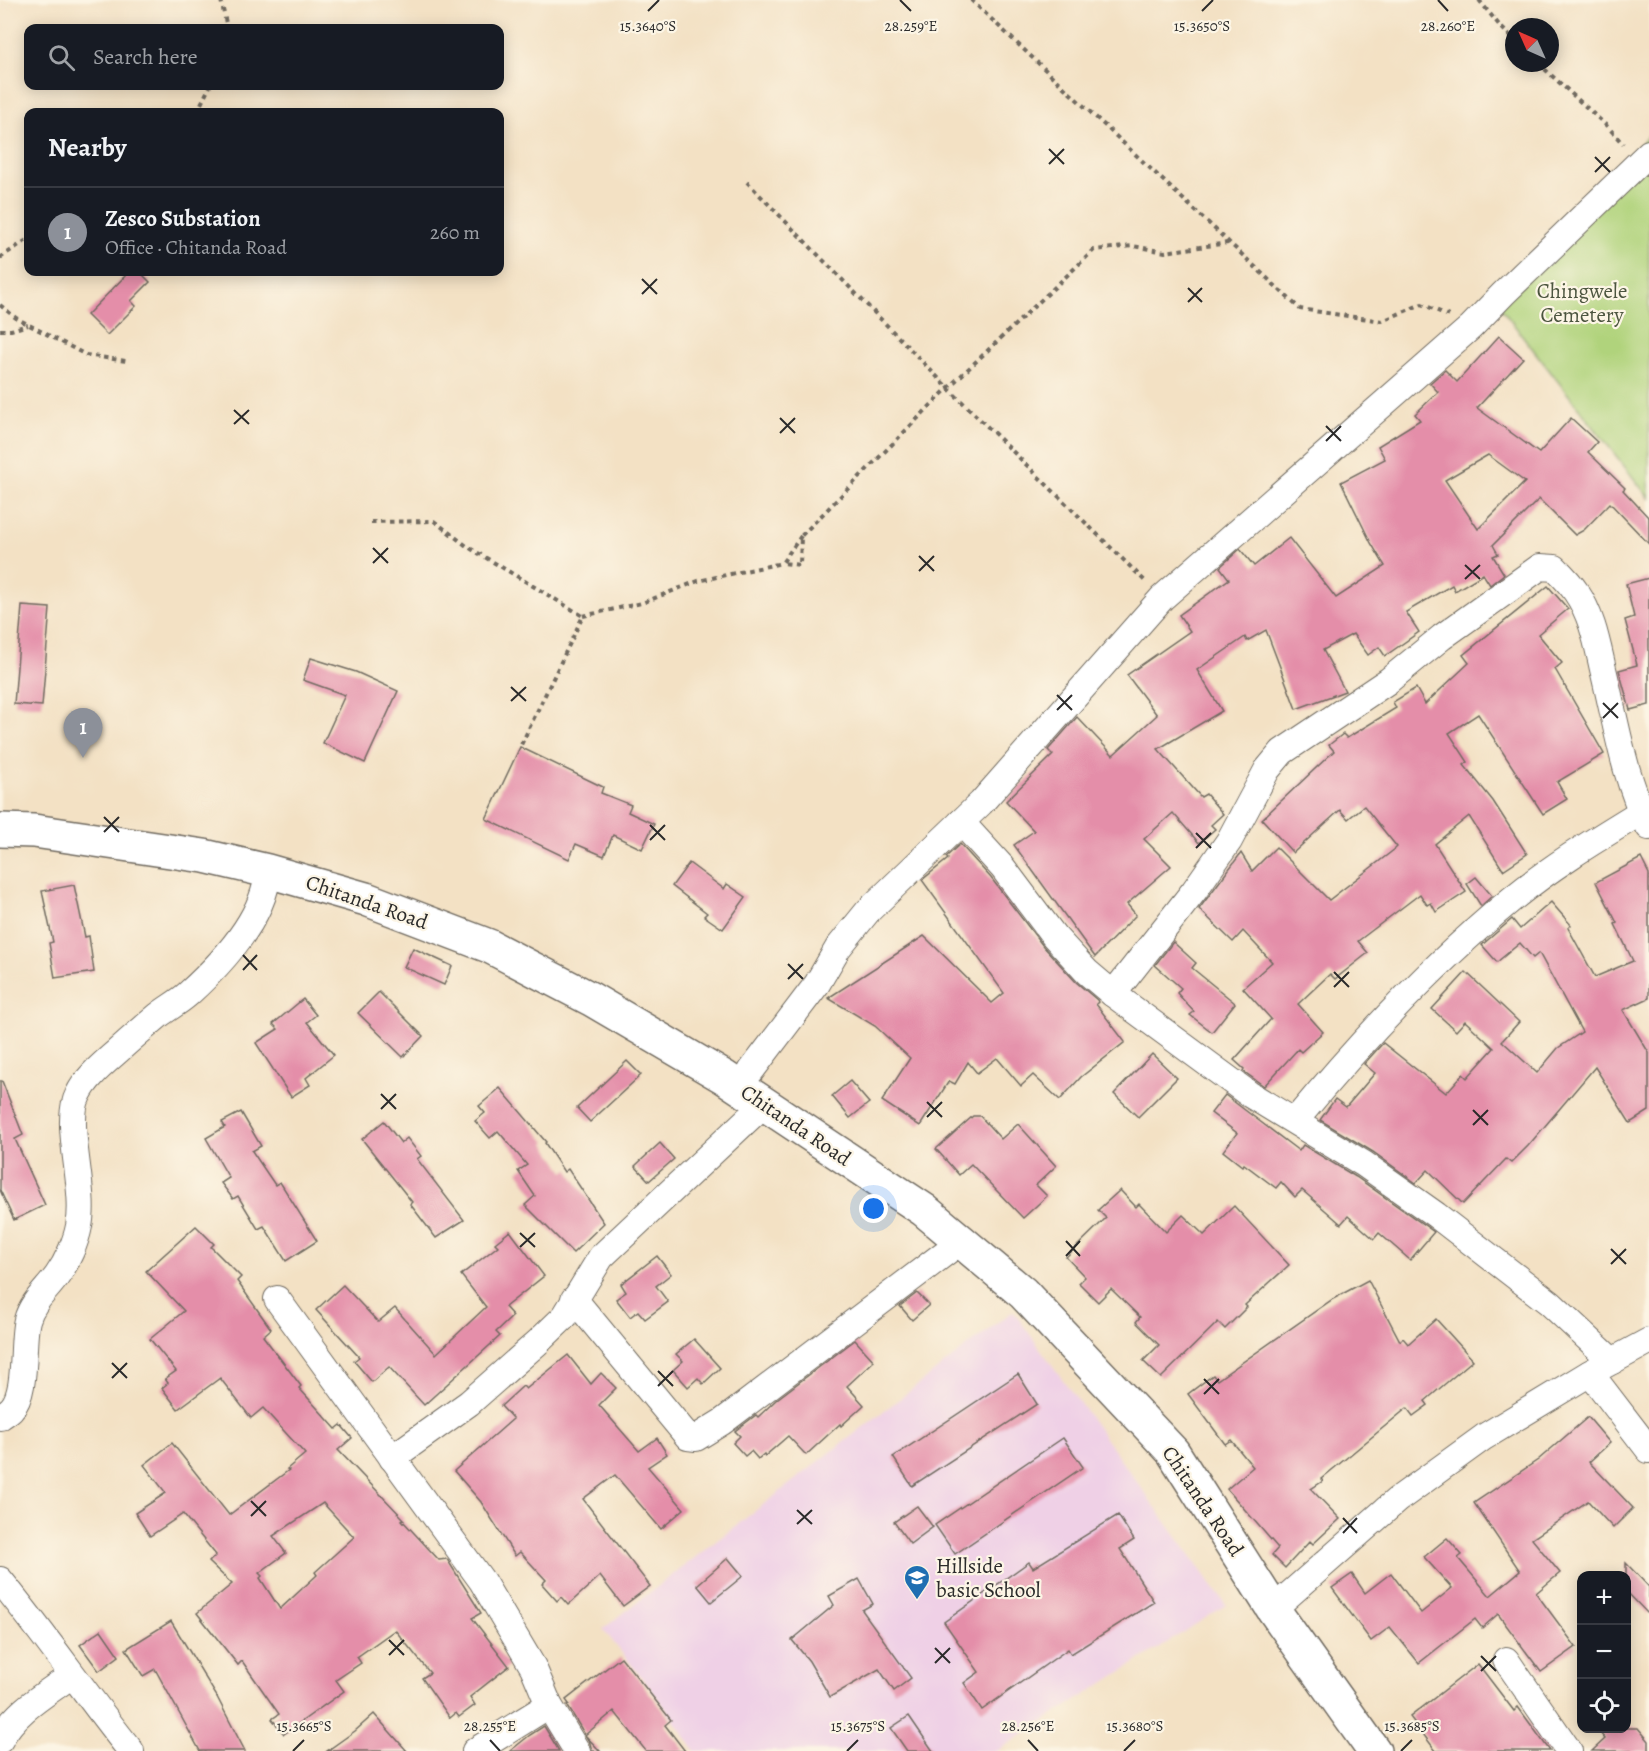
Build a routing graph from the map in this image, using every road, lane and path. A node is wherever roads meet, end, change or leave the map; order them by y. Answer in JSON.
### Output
{"nodes":[{"id":1,"x":221,"y":0,"type":"edge"},
{"id":2,"x":971,"y":0,"type":"edge"},
{"id":3,"x":1479,"y":0,"type":"edge"},
{"id":4,"x":226,"y":24,"type":"edge"},
{"id":5,"x":1505,"y":32,"type":"edge"},
{"id":6,"x":1548,"y":72,"type":"edge"},
{"id":7,"x":208,"y":90,"type":"edge"},
{"id":8,"x":199,"y":108,"type":"edge"},
{"id":9,"x":1644,"y":158,"type":"edge"},
{"id":10,"x":747,"y":182,"type":"dead end"},
{"id":11,"x":24,"y":241,"type":"edge"},
{"id":12,"x":1228,"y":243,"type":"junction"},
{"id":13,"x":0,"y":258,"type":"edge"},
{"id":14,"x":0,"y":305,"type":"edge"},
{"id":15,"x":28,"y":325,"type":"junction"},
{"id":16,"x":1471,"y":327,"type":"junction"},
{"id":17,"x":0,"y":330,"type":"edge"},
{"id":18,"x":126,"y":362,"type":"dead end"},
{"id":19,"x":948,"y":388,"type":"junction"},
{"id":20,"x":371,"y":522,"type":"dead end"},
{"id":21,"x":801,"y":536,"type":"junction"},
{"id":22,"x":782,"y":563,"type":"junction"},
{"id":23,"x":1162,"y":598,"type":"junction"},
{"id":24,"x":583,"y":616,"type":"junction"},
{"id":25,"x":520,"y":747,"type":"dead end"},
{"id":26,"x":1645,"y":820,"type":"edge"},
{"id":27,"x":961,"y":822,"type":"junction"},
{"id":28,"x":0,"y":830,"type":"edge"},
{"id":29,"x":268,"y":871,"type":"junction"},
{"id":30,"x":1113,"y":994,"type":"junction"},
{"id":31,"x":751,"y":1071,"type":"dead end"},
{"id":32,"x":764,"y":1104,"type":"junction"},
{"id":33,"x":1295,"y":1121,"type":"junction"},
{"id":34,"x":961,"y":1241,"type":"junction"},
{"id":35,"x":278,"y":1299,"type":"dead end"},
{"id":36,"x":574,"y":1299,"type":"junction"},
{"id":37,"x":1649,"y":1341,"type":"edge"},
{"id":38,"x":1612,"y":1361,"type":"junction"},
{"id":39,"x":1590,"y":1373,"type":"junction"},
{"id":40,"x":0,"y":1417,"type":"edge"},
{"id":41,"x":1649,"y":1450,"type":"edge"},
{"id":42,"x":392,"y":1458,"type":"junction"},
{"id":43,"x":0,"y":1580,"type":"edge"},
{"id":44,"x":1273,"y":1609,"type":"junction"},
{"id":45,"x":1506,"y":1660,"type":"dead end"},
{"id":46,"x":72,"y":1675,"type":"junction"},
{"id":47,"x":549,"y":1705,"type":"junction"},
{"id":48,"x":5,"y":1724,"type":"edge"},
{"id":49,"x":131,"y":1751,"type":"edge"},
{"id":50,"x":475,"y":1751,"type":"edge"},
{"id":51,"x":577,"y":1751,"type":"edge"},
{"id":52,"x":1374,"y":1751,"type":"edge"},
{"id":53,"x":1569,"y":1751,"type":"edge"}],
"edges":[{"from":1,"to":4,"type":"path"},
{"from":2,"to":12,"type":"path"},
{"from":3,"to":5,"type":"path"},
{"from":6,"to":9,"type":"path"},
{"from":7,"to":8,"type":"path"},
{"from":9,"to":16,"type":"street"},
{"from":10,"to":19,"type":"path"},
{"from":11,"to":13,"type":"path"},
{"from":12,"to":16,"type":"path"},
{"from":12,"to":19,"type":"path"},
{"from":14,"to":15,"type":"path"},
{"from":15,"to":17,"type":"path"},
{"from":15,"to":18,"type":"path"},
{"from":16,"to":23,"type":"street"},
{"from":19,"to":21,"type":"path"},
{"from":19,"to":23,"type":"path"},
{"from":20,"to":24,"type":"path"},
{"from":21,"to":22,"type":"path"},
{"from":21,"to":22,"type":"path"},
{"from":22,"to":24,"type":"path"},
{"from":23,"to":27,"type":"street"},
{"from":24,"to":25,"type":"path"},
{"from":26,"to":30,"type":"street"},
{"from":26,"to":33,"type":"street"},
{"from":27,"to":30,"type":"street"},
{"from":27,"to":31,"type":"street"},
{"from":28,"to":29,"type":"street","name":"Chitanda Road"},
{"from":29,"to":32,"type":"street","name":"Chitanda Road"},
{"from":29,"to":40,"type":"street"},
{"from":30,"to":33,"type":"street"},
{"from":32,"to":34,"type":"street","name":"Chitanda Road"},
{"from":32,"to":36,"type":"street"},
{"from":33,"to":38,"type":"street"},
{"from":34,"to":36,"type":"street"},
{"from":34,"to":44,"type":"street","name":"Chitanda Road"},
{"from":35,"to":42,"type":"street"},
{"from":36,"to":42,"type":"street"},
{"from":37,"to":38,"type":"street"},
{"from":38,"to":39,"type":"street"},
{"from":39,"to":41,"type":"street"},
{"from":39,"to":44,"type":"street"},
{"from":42,"to":47,"type":"street"},
{"from":43,"to":46,"type":"street"},
{"from":44,"to":52,"type":"street","name":"Chitanda Road"},
{"from":45,"to":53,"type":"street"},
{"from":46,"to":48,"type":"street"},
{"from":46,"to":49,"type":"street"},
{"from":47,"to":50,"type":"street"},
{"from":47,"to":51,"type":"street"}]}
